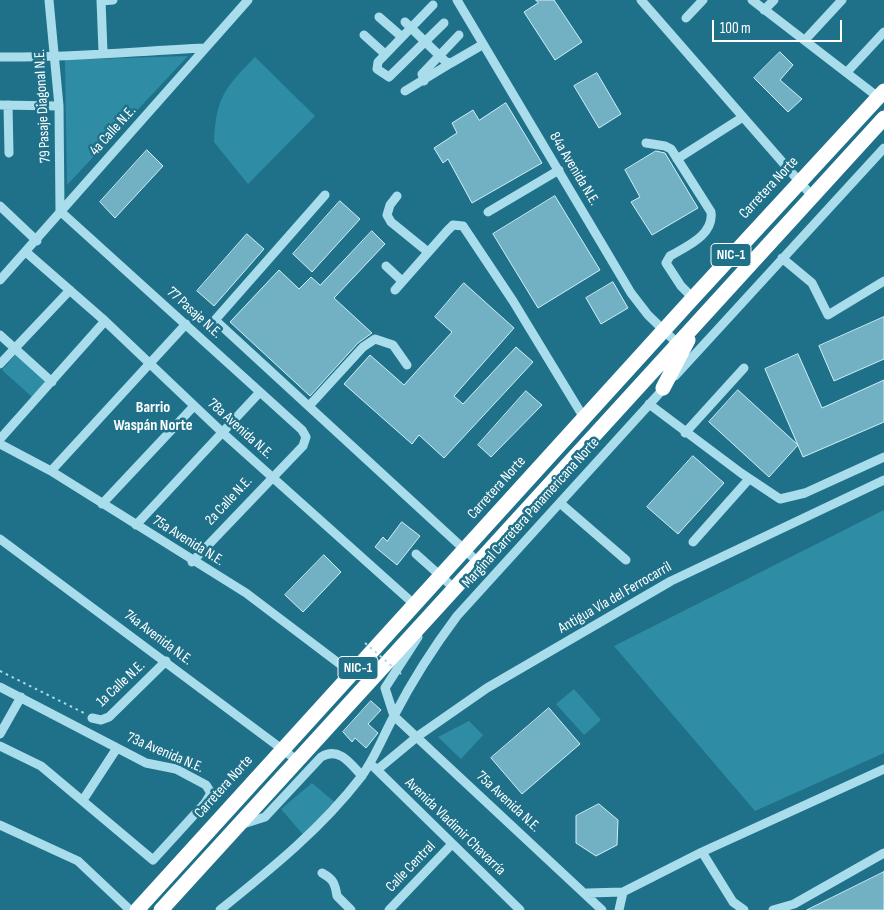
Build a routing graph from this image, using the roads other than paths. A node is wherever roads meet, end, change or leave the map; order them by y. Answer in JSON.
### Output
{"nodes":[{"id":1,"x":49,"y":0,"type":"edge"},
{"id":2,"x":101,"y":0,"type":"edge"},
{"id":3,"x":113,"y":0,"type":"edge"},
{"id":4,"x":248,"y":0,"type":"edge"},
{"id":5,"x":457,"y":0,"type":"edge"},
{"id":6,"x":641,"y":0,"type":"edge"},
{"id":7,"x":703,"y":0,"type":"edge"},
{"id":8,"x":752,"y":0,"type":"edge"},
{"id":9,"x":774,"y":0,"type":"edge"},
{"id":10,"x":842,"y":0,"type":"edge"},
{"id":11,"x":433,"y":5,"type":"dead end"},
{"id":12,"x":764,"y":10,"type":"junction"},
{"id":13,"x":379,"y":17,"type":"dead end"},
{"id":14,"x":686,"y":18,"type":"dead end"},
{"id":15,"x":444,"y":23,"type":"dead end"},
{"id":16,"x":408,"y":25,"type":"junction"},
{"id":17,"x":884,"y":32,"type":"edge"},
{"id":18,"x":364,"y":35,"type":"dead end"},
{"id":19,"x":459,"y":35,"type":"dead end"},
{"id":20,"x":402,"y":37,"type":"junction"},
{"id":21,"x":805,"y":40,"type":"junction"},
{"id":22,"x":426,"y":42,"type":"junction"},
{"id":23,"x":482,"y":45,"type":"junction"},
{"id":24,"x":205,"y":48,"type":"junction"},
{"id":25,"x":103,"y":52,"type":"junction"},
{"id":26,"x":385,"y":54,"type":"junction"},
{"id":27,"x":0,"y":56,"type":"edge"},
{"id":28,"x":440,"y":56,"type":"junction"},
{"id":29,"x":56,"y":58,"type":"junction"},
{"id":30,"x":450,"y":63,"type":"junction"},
{"id":31,"x":847,"y":72,"type":"junction"},
{"id":32,"x":424,"y":81,"type":"junction"},
{"id":33,"x":405,"y":91,"type":"dead end"},
{"id":34,"x":881,"y":94,"type":"edge"},
{"id":35,"x":4,"y":105,"type":"edge"},
{"id":36,"x":59,"y":106,"type":"junction"},
{"id":37,"x":743,"y":117,"type":"junction"},
{"id":38,"x":884,"y":118,"type":"edge"},
{"id":39,"x":646,"y":144,"type":"dead end"},
{"id":40,"x":884,"y":148,"type":"edge"},
{"id":41,"x":9,"y":153,"type":"dead end"},
{"id":42,"x":678,"y":159,"type":"junction"},
{"id":43,"x":559,"y":170,"type":"junction"},
{"id":44,"x":799,"y":181,"type":"junction"},
{"id":45,"x":325,"y":195,"type":"dead end"},
{"id":46,"x":397,"y":196,"type":"dead end"},
{"id":47,"x":812,"y":196,"type":"junction"},
{"id":48,"x":0,"y":206,"type":"edge"},
{"id":49,"x":60,"y":211,"type":"junction"},
{"id":50,"x":488,"y":212,"type":"dead end"},
{"id":51,"x":37,"y":241,"type":"junction"},
{"id":52,"x":26,"y":252,"type":"junction"},
{"id":53,"x":428,"y":252,"type":"junction"},
{"id":54,"x":782,"y":258,"type":"junction"},
{"id":55,"x":386,"y":266,"type":"dead end"},
{"id":56,"x":1,"y":277,"type":"edge"},
{"id":57,"x":402,"y":281,"type":"junction"},
{"id":58,"x":884,"y":281,"type":"edge"},
{"id":59,"x":70,"y":290,"type":"junction"},
{"id":60,"x":395,"y":290,"type":"dead end"},
{"id":61,"x":693,"y":298,"type":"junction"},
{"id":62,"x":105,"y":321,"type":"junction"},
{"id":63,"x":186,"y":324,"type":"junction"},
{"id":64,"x":696,"y":325,"type":"junction"},
{"id":65,"x":663,"y":330,"type":"junction"},
{"id":66,"x":0,"y":335,"type":"edge"},
{"id":67,"x":678,"y":344,"type":"junction"},
{"id":68,"x":15,"y":349,"type":"junction"},
{"id":69,"x":0,"y":364,"type":"edge"},
{"id":70,"x":150,"y":364,"type":"junction"},
{"id":71,"x":408,"y":365,"type":"dead end"},
{"id":72,"x":744,"y":368,"type":"dead end"},
{"id":73,"x":52,"y":382,"type":"junction"},
{"id":74,"x":663,"y":388,"type":"junction"},
{"id":75,"x":260,"y":392,"type":"junction"},
{"id":76,"x":649,"y":404,"type":"junction"},
{"id":77,"x":194,"y":406,"type":"junction"},
{"id":78,"x":309,"y":406,"type":"junction"},
{"id":79,"x":584,"y":418,"type":"junction"},
{"id":80,"x":685,"y":433,"type":"junction"},
{"id":81,"x":224,"y":434,"type":"junction"},
{"id":82,"x":306,"y":437,"type":"joint"},
{"id":83,"x":0,"y":439,"type":"edge"},
{"id":84,"x":0,"y":444,"type":"edge"},
{"id":85,"x":884,"y":456,"type":"edge"},
{"id":86,"x":51,"y":470,"type":"junction"},
{"id":87,"x":272,"y":476,"type":"junction"},
{"id":88,"x":749,"y":479,"type":"junction"},
{"id":89,"x":884,"y":480,"type":"edge"},
{"id":90,"x":560,"y":502,"type":"junction"},
{"id":91,"x":102,"y":504,"type":"junction"},
{"id":92,"x":136,"y":525,"type":"junction"},
{"id":93,"x":0,"y":538,"type":"edge"},
{"id":94,"x":693,"y":542,"type":"dead end"},
{"id":95,"x":464,"y":550,"type":"junction"},
{"id":96,"x":416,"y":554,"type":"dead end"},
{"id":97,"x":626,"y":560,"type":"dead end"},
{"id":98,"x":192,"y":562,"type":"junction"},
{"id":99,"x":478,"y":562,"type":"junction"},
{"id":100,"x":441,"y":576,"type":"junction"},
{"id":101,"x":454,"y":588,"type":"junction"},
{"id":102,"x":415,"y":605,"type":"junction"},
{"id":103,"x":438,"y":607,"type":"junction"},
{"id":104,"x":166,"y":661,"type":"junction"},
{"id":105,"x":353,"y":674,"type":"junction"},
{"id":106,"x":0,"y":687,"type":"edge"},
{"id":107,"x":20,"y":697,"type":"junction"},
{"id":108,"x":394,"y":716,"type":"junction"},
{"id":109,"x":92,"y":718,"type":"road end"},
{"id":110,"x":0,"y":734,"type":"edge"},
{"id":111,"x":418,"y":736,"type":"junction"},
{"id":112,"x":0,"y":746,"type":"edge"},
{"id":113,"x":118,"y":748,"type":"junction"},
{"id":114,"x":282,"y":748,"type":"junction"},
{"id":115,"x":298,"y":761,"type":"junction"},
{"id":116,"x":374,"y":767,"type":"junction"},
{"id":117,"x":884,"y":769,"type":"edge"},
{"id":118,"x":362,"y":776,"type":"junction"},
{"id":119,"x":83,"y":800,"type":"junction"},
{"id":120,"x":240,"y":825,"type":"junction"},
{"id":121,"x":0,"y":826,"type":"edge"},
{"id":122,"x":452,"y":844,"type":"junction"},
{"id":123,"x":702,"y":852,"type":"junction"},
{"id":124,"x":884,"y":852,"type":"edge"},
{"id":125,"x":322,"y":873,"type":"dead end"},
{"id":126,"x":623,"y":892,"type":"junction"},
{"id":127,"x":586,"y":893,"type":"junction"},
{"id":128,"x":130,"y":910,"type":"edge"},
{"id":129,"x":137,"y":910,"type":"edge"},
{"id":130,"x":161,"y":910,"type":"edge"},
{"id":131,"x":220,"y":910,"type":"edge"},
{"id":132,"x":351,"y":910,"type":"edge"},
{"id":133,"x":389,"y":910,"type":"edge"},
{"id":134,"x":520,"y":910,"type":"edge"},
{"id":135,"x":602,"y":910,"type":"edge"},
{"id":136,"x":619,"y":910,"type":"edge"},
{"id":137,"x":744,"y":910,"type":"edge"},
{"id":138,"x":773,"y":910,"type":"edge"}],
"edges":[{"from":1,"to":29,"type":"street","name":"79 Pasaje Diagonal N.E."},
{"from":2,"to":3,"type":"street"},
{"from":2,"to":25,"type":"street"},
{"from":4,"to":24,"type":"street","name":"4a Calle N.E."},
{"from":5,"to":23,"type":"street","name":"84a Avenida N.E."},
{"from":6,"to":37,"type":"street"},
{"from":7,"to":14,"type":"street"},
{"from":8,"to":12,"type":"street"},
{"from":9,"to":12,"type":"street"},
{"from":10,"to":21,"type":"street"},
{"from":11,"to":16,"type":"street"},
{"from":12,"to":21,"type":"street"},
{"from":13,"to":20,"type":"street"},
{"from":15,"to":22,"type":"street"},
{"from":16,"to":20,"type":"street"},
{"from":16,"to":22,"type":"street"},
{"from":17,"to":31,"type":"street"},
{"from":18,"to":26,"type":"street"},
{"from":19,"to":28,"type":"street"},
{"from":20,"to":26,"type":"street"},
{"from":21,"to":31,"type":"street"},
{"from":22,"to":26,"type":"street"},
{"from":22,"to":28,"type":"street"},
{"from":23,"to":30,"type":"street"},
{"from":23,"to":43,"type":"street","name":"84a Avenida N.E."},
{"from":24,"to":25,"type":"street"},
{"from":24,"to":49,"type":"street","name":"4a Calle N.E."},
{"from":25,"to":29,"type":"street"},
{"from":27,"to":29,"type":"street"},
{"from":28,"to":30,"type":"street"},
{"from":28,"to":32,"type":"street"},
{"from":29,"to":36,"type":"street","name":"79 Pasaje Diagonal N.E."},
{"from":30,"to":32,"type":"street"},
{"from":31,"to":34,"type":"street"},
{"from":32,"to":33,"type":"street"},
{"from":34,"to":44,"type":"highway","name":"Carretera Norte","number":"NIC-1"},
{"from":35,"to":36,"type":"street"},
{"from":35,"to":41,"type":"street"},
{"from":36,"to":49,"type":"street","name":"79 Pasaje Diagonal N.E."},
{"from":37,"to":42,"type":"street"},
{"from":37,"to":44,"type":"street"},
{"from":38,"to":47,"type":"highway","number":"NIC-1"},
{"from":39,"to":42,"type":"street"},
{"from":40,"to":54,"type":"street","name":"Marginal Carretera Panamericana Norte"},
{"from":42,"to":61,"type":"street"},
{"from":43,"to":50,"type":"street"},
{"from":43,"to":65,"type":"street","name":"84a Avenida N.E."},
{"from":44,"to":47,"type":"street"},
{"from":44,"to":61,"type":"highway","name":"Carretera Norte","number":"NIC-1"},
{"from":45,"to":78,"type":"street"},
{"from":46,"to":53,"type":"street"},
{"from":47,"to":64,"type":"highway","number":"NIC-1"},
{"from":48,"to":51,"type":"street"},
{"from":49,"to":51,"type":"street","name":"4a Calle N.E."},
{"from":49,"to":63,"type":"street","name":"77 Pasaje N.E."},
{"from":51,"to":52,"type":"street","name":"4a Calle N.E."},
{"from":52,"to":56,"type":"street","name":"4a Calle N.E."},
{"from":52,"to":59,"type":"street","name":"78a Avenida N.E."},
{"from":53,"to":57,"type":"street"},
{"from":53,"to":79,"type":"street"},
{"from":54,"to":58,"type":"street"},
{"from":54,"to":74,"type":"street","name":"Marginal Carretera Panamericana Norte"},
{"from":55,"to":57,"type":"street"},
{"from":57,"to":60,"type":"street"},
{"from":59,"to":62,"type":"street","name":"78a Avenida N.E."},
{"from":59,"to":68,"type":"street"},
{"from":61,"to":65,"type":"highway","name":"Carretera Norte","number":"NIC-1"},
{"from":62,"to":70,"type":"street","name":"78a Avenida N.E."},
{"from":62,"to":73,"type":"street"},
{"from":63,"to":70,"type":"street"},
{"from":63,"to":75,"type":"street","name":"77 Pasaje N.E."},
{"from":64,"to":67,"type":"highway","number":"NIC-1"},
{"from":64,"to":74,"type":"highway"},
{"from":65,"to":67,"type":"street","name":"84a Avenida N.E."},
{"from":65,"to":79,"type":"highway","name":"Carretera Norte","number":"NIC-1"},
{"from":66,"to":68,"type":"street"},
{"from":67,"to":99,"type":"highway","number":"NIC-1"},
{"from":68,"to":69,"type":"street"},
{"from":68,"to":73,"type":"street"},
{"from":70,"to":77,"type":"street","name":"78a Avenida N.E."},
{"from":70,"to":86,"type":"street"},
{"from":71,"to":78,"type":"street"},
{"from":72,"to":80,"type":"street"},
{"from":73,"to":83,"type":"street"},
{"from":74,"to":76,"type":"street","name":"Marginal Carretera Panamericana Norte"},
{"from":75,"to":81,"type":"street"},
{"from":75,"to":82,"type":"street","name":"77 Pasaje N.E."},
{"from":76,"to":80,"type":"street"},
{"from":76,"to":90,"type":"street","name":"Marginal Carretera Panamericana Norte"},
{"from":77,"to":81,"type":"street","name":"78a Avenida N.E."},
{"from":77,"to":91,"type":"street"},
{"from":78,"to":95,"type":"street"},
{"from":79,"to":95,"type":"highway","name":"Carretera Norte","number":"NIC-1"},
{"from":80,"to":88,"type":"street"},
{"from":81,"to":87,"type":"street","name":"78a Avenida N.E."},
{"from":81,"to":92,"type":"street"},
{"from":82,"to":87,"type":"street","name":"2a Calle N.E."},
{"from":84,"to":86,"type":"street","name":"75a Avenida N.E."},
{"from":85,"to":88,"type":"street"},
{"from":86,"to":91,"type":"street","name":"75a Avenida N.E."},
{"from":87,"to":98,"type":"street","name":"2a Calle N.E."},
{"from":87,"to":102,"type":"street","name":"78a Avenida N.E."},
{"from":88,"to":94,"type":"street"},
{"from":89,"to":111,"type":"street","name":"Antigua Vía del Ferrocarril"},
{"from":90,"to":97,"type":"street"},
{"from":90,"to":108,"type":"street","name":"Marginal Carretera Panamericana Norte"},
{"from":91,"to":92,"type":"street","name":"75a Avenida N.E."},
{"from":92,"to":98,"type":"street","name":"75a Avenida N.E."},
{"from":93,"to":104,"type":"street","name":"74a Avenida N.E."},
{"from":95,"to":99,"type":"street"},
{"from":95,"to":100,"type":"highway","name":"Carretera Norte","number":"NIC-1"},
{"from":96,"to":100,"type":"street"},
{"from":98,"to":105,"type":"street","name":"75a Avenida N.E."},
{"from":99,"to":101,"type":"highway","number":"NIC-1"},
{"from":100,"to":101,"type":"street"},
{"from":100,"to":102,"type":"highway","name":"Carretera Norte","number":"NIC-1"},
{"from":101,"to":103,"type":"highway","number":"NIC-1"},
{"from":102,"to":105,"type":"highway","name":"Carretera Norte","number":"NIC-1"},
{"from":103,"to":108,"type":"street"},
{"from":103,"to":115,"type":"highway","number":"NIC-1"},
{"from":104,"to":109,"type":"street","name":"1a Calle N.E."},
{"from":104,"to":114,"type":"street","name":"74a Avenida N.E."},
{"from":105,"to":114,"type":"highway","name":"Carretera Norte","number":"NIC-1"},
{"from":106,"to":107,"type":"street","name":"73a Avenida N.E."},
{"from":107,"to":110,"type":"street"},
{"from":107,"to":113,"type":"street","name":"73a Avenida N.E."},
{"from":108,"to":111,"type":"street","name":"75a Avenida N.E."},
{"from":108,"to":116,"type":"street","name":"Marginal Carretera Panamericana Norte"},
{"from":111,"to":116,"type":"street","name":"Antigua Vía del Ferrocarril"},
{"from":111,"to":127,"type":"street","name":"75a Avenida N.E."},
{"from":112,"to":119,"type":"street"},
{"from":113,"to":119,"type":"street"},
{"from":113,"to":119,"type":"street","name":"73a Avenida N.E."},
{"from":114,"to":115,"type":"street","name":"74a Avenida N.E."},
{"from":114,"to":129,"type":"highway","name":"Carretera Norte","number":"NIC-1"},
{"from":115,"to":120,"type":"highway","number":"NIC-1"},
{"from":116,"to":118,"type":"street","name":"Marginal Carretera Panamericana Norte"},
{"from":116,"to":122,"type":"street","name":"Avenida Vladimir Chavarría"},
{"from":117,"to":123,"type":"street"},
{"from":118,"to":120,"type":"street"},
{"from":118,"to":131,"type":"street","name":"Marginal Carretera Panamericana Norte"},
{"from":120,"to":130,"type":"highway","number":"NIC-1"},
{"from":121,"to":128,"type":"street"},
{"from":122,"to":133,"type":"street","name":"Calle Central"},
{"from":122,"to":134,"type":"street","name":"Avenida Vladimir Chavarría"},
{"from":123,"to":126,"type":"street"},
{"from":123,"to":137,"type":"street"},
{"from":124,"to":138,"type":"street"},
{"from":125,"to":132,"type":"street"},
{"from":126,"to":127,"type":"street"},
{"from":126,"to":136,"type":"street"},
{"from":127,"to":135,"type":"street","name":"75a Avenida N.E."}]}
